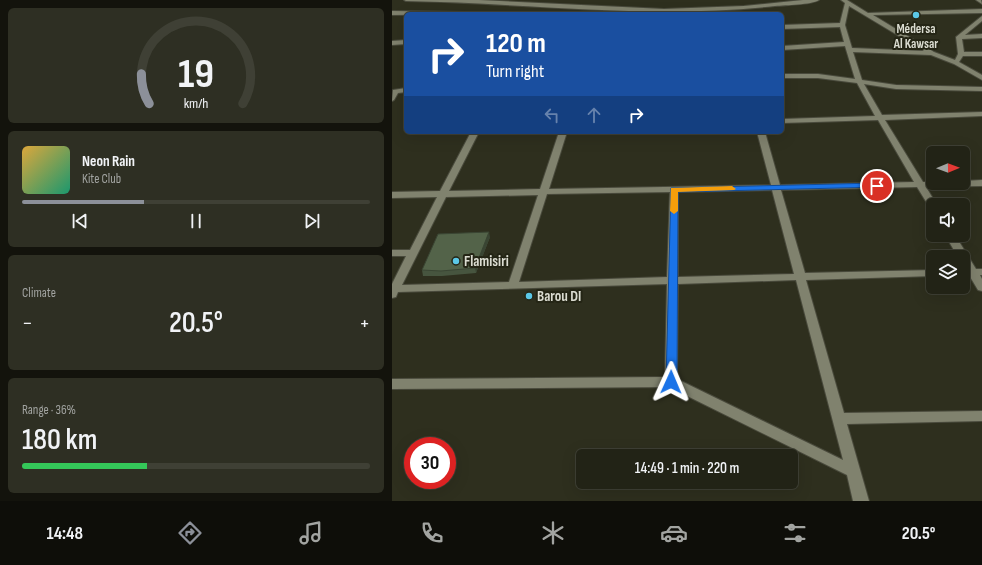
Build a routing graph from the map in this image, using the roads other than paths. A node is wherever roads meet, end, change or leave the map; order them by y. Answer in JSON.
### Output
{"nodes":[{"id":1,"x":406,"y":0,"type":"edge"},
{"id":2,"x":469,"y":0,"type":"edge"},
{"id":3,"x":552,"y":0,"type":"edge"},
{"id":4,"x":767,"y":0,"type":"edge"},
{"id":5,"x":817,"y":0,"type":"edge"},
{"id":6,"x":978,"y":0,"type":"edge"},
{"id":7,"x":845,"y":2,"type":"edge"},
{"id":8,"x":982,"y":3,"type":"edge"},
{"id":9,"x":773,"y":4,"type":"junction"},
{"id":10,"x":555,"y":5,"type":"junction"},
{"id":11,"x":664,"y":11,"type":"joint"},
{"id":12,"x":982,"y":11,"type":"edge"},
{"id":13,"x":460,"y":12,"type":"edge"},
{"id":14,"x":392,"y":13,"type":"edge"},
{"id":15,"x":404,"y":13,"type":"edge"},
{"id":16,"x":868,"y":14,"type":"junction"},
{"id":17,"x":982,"y":18,"type":"edge"},
{"id":18,"x":842,"y":25,"type":"junction"},
{"id":19,"x":784,"y":27,"type":"edge"},
{"id":20,"x":982,"y":36,"type":"edge"},
{"id":21,"x":959,"y":38,"type":"junction"},
{"id":22,"x":404,"y":42,"type":"edge"},
{"id":23,"x":392,"y":43,"type":"edge"},
{"id":24,"x":848,"y":47,"type":"junction"},
{"id":25,"x":784,"y":48,"type":"edge"},
{"id":26,"x":932,"y":53,"type":"junction"},
{"id":27,"x":961,"y":54,"type":"junction"},
{"id":28,"x":982,"y":54,"type":"edge"},
{"id":29,"x":956,"y":63,"type":"junction"},
{"id":30,"x":784,"y":76,"type":"edge"},
{"id":31,"x":980,"y":76,"type":"edge"},
{"id":32,"x":859,"y":82,"type":"junction"},
{"id":33,"x":982,"y":89,"type":"edge"},
{"id":34,"x":404,"y":90,"type":"edge"},
{"id":35,"x":393,"y":91,"type":"edge"},
{"id":36,"x":392,"y":99,"type":"edge"},
{"id":37,"x":982,"y":114,"type":"edge"},
{"id":38,"x":880,"y":117,"type":"junction"},
{"id":39,"x":784,"y":121,"type":"edge"},
{"id":40,"x":474,"y":134,"type":"edge"},
{"id":41,"x":562,"y":134,"type":"edge"},
{"id":42,"x":761,"y":134,"type":"edge"},
{"id":43,"x":982,"y":183,"type":"edge"},
{"id":44,"x":920,"y":185,"type":"junction"},
{"id":45,"x":776,"y":188,"type":"junction"},
{"id":46,"x":674,"y":190,"type":"junction"},
{"id":47,"x":543,"y":193,"type":"junction"},
{"id":48,"x":392,"y":195,"type":"edge"},
{"id":49,"x":442,"y":195,"type":"junction"},
{"id":50,"x":928,"y":198,"type":"edge"},
{"id":51,"x":954,"y":242,"type":"edge"},
{"id":52,"x":392,"y":253,"type":"edge"},
{"id":53,"x":413,"y":253,"type":"junction"},
{"id":54,"x":972,"y":272,"type":"edge"},
{"id":55,"x":926,"y":273,"type":"edge"},
{"id":56,"x":800,"y":277,"type":"junction"},
{"id":57,"x":673,"y":280,"type":"junction"},
{"id":58,"x":513,"y":285,"type":"junction"},
{"id":59,"x":982,"y":288,"type":"edge"},
{"id":60,"x":393,"y":292,"type":"edge"},
{"id":61,"x":671,"y":382,"type":"junction"},
{"id":62,"x":392,"y":384,"type":"edge"},
{"id":63,"x":982,"y":416,"type":"edge"},
{"id":64,"x":838,"y":419,"type":"junction"},
{"id":65,"x":852,"y":471,"type":"junction"},
{"id":66,"x":861,"y":501,"type":"edge"}],
"edges":[{"from":1,"to":2,"type":"street"},
{"from":2,"to":10,"type":"street"},
{"from":2,"to":13,"type":"street"},
{"from":3,"to":10,"type":"street"},
{"from":4,"to":9,"type":"street"},
{"from":5,"to":9,"type":"street"},
{"from":6,"to":8,"type":"street"},
{"from":7,"to":16,"type":"street"},
{"from":7,"to":18,"type":"street"},
{"from":9,"to":11,"type":"street"},
{"from":10,"to":11,"type":"street"},
{"from":12,"to":16,"type":"street"},
{"from":14,"to":15,"type":"street"},
{"from":16,"to":26,"type":"street"},
{"from":17,"to":21,"type":"street"},
{"from":18,"to":19,"type":"street"},
{"from":18,"to":24,"type":"street"},
{"from":20,"to":21,"type":"street"},
{"from":21,"to":27,"type":"street"},
{"from":22,"to":23,"type":"street"},
{"from":24,"to":25,"type":"street"},
{"from":24,"to":26,"type":"street"},
{"from":24,"to":32,"type":"street"},
{"from":26,"to":29,"type":"street"},
{"from":27,"to":28,"type":"street"},
{"from":27,"to":29,"type":"street"},
{"from":29,"to":31,"type":"street"},
{"from":30,"to":32,"type":"street"},
{"from":32,"to":33,"type":"street"},
{"from":32,"to":38,"type":"street"},
{"from":34,"to":35,"type":"street"},
{"from":35,"to":36,"type":"street"},
{"from":37,"to":38,"type":"street"},
{"from":38,"to":39,"type":"street"},
{"from":38,"to":44,"type":"street"},
{"from":40,"to":49,"type":"street"},
{"from":41,"to":47,"type":"street"},
{"from":42,"to":45,"type":"street"},
{"from":43,"to":44,"type":"street"},
{"from":44,"to":45,"type":"street"},
{"from":44,"to":50,"type":"street"},
{"from":45,"to":46,"type":"street"},
{"from":45,"to":56,"type":"street"},
{"from":46,"to":47,"type":"street"},
{"from":46,"to":57,"type":"street"},
{"from":47,"to":49,"type":"street"},
{"from":47,"to":58,"type":"street"},
{"from":48,"to":49,"type":"street"},
{"from":49,"to":53,"type":"street"},
{"from":51,"to":54,"type":"street"},
{"from":52,"to":53,"type":"street"},
{"from":53,"to":60,"type":"street"},
{"from":54,"to":59,"type":"street"},
{"from":55,"to":56,"type":"street"},
{"from":56,"to":57,"type":"street"},
{"from":56,"to":64,"type":"street"},
{"from":57,"to":58,"type":"street"},
{"from":57,"to":61,"type":"street"},
{"from":58,"to":60,"type":"street"},
{"from":61,"to":62,"type":"street"},
{"from":61,"to":65,"type":"street"},
{"from":63,"to":64,"type":"street"},
{"from":64,"to":65,"type":"street"},
{"from":65,"to":66,"type":"street"}]}
